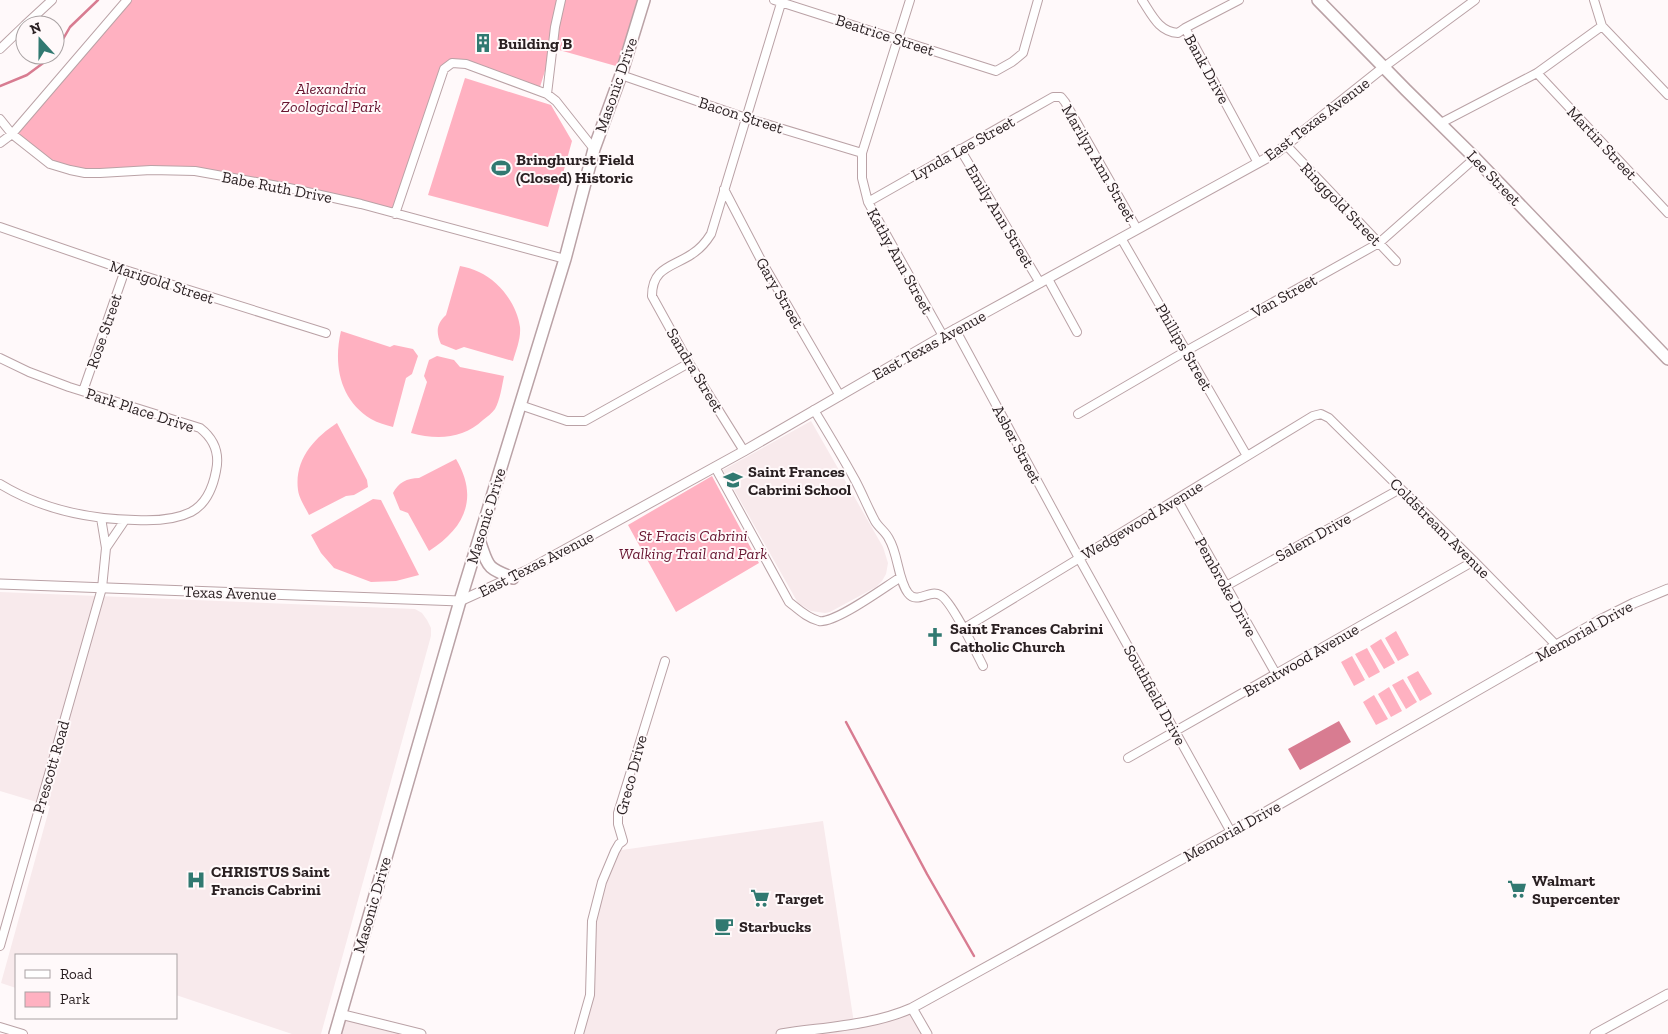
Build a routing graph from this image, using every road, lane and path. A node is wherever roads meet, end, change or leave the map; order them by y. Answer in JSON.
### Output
{"nodes":[{"id":1,"x":127,"y":0,"type":"edge"},
{"id":2,"x":561,"y":0,"type":"edge"},
{"id":3,"x":644,"y":0,"type":"edge"},
{"id":4,"x":910,"y":0,"type":"edge"},
{"id":5,"x":1038,"y":0,"type":"edge"},
{"id":6,"x":1142,"y":0,"type":"edge"},
{"id":7,"x":1239,"y":0,"type":"edge"},
{"id":8,"x":1318,"y":0,"type":"edge"},
{"id":9,"x":1330,"y":0,"type":"edge"},
{"id":10,"x":1475,"y":0,"type":"edge"},
{"id":11,"x":1594,"y":0,"type":"edge"},
{"id":12,"x":48,"y":1,"type":"edge"},
{"id":13,"x":779,"y":1,"type":"edge"},
{"id":14,"x":1464,"y":4,"type":"edge"},
{"id":15,"x":35,"y":15,"type":"edge"},
{"id":16,"x":1602,"y":26,"type":"junction"},
{"id":17,"x":1185,"y":28,"type":"junction"},
{"id":18,"x":15,"y":35,"type":"edge"},
{"id":19,"x":899,"y":39,"type":"junction"},
{"id":20,"x":0,"y":49,"type":"edge"},
{"id":21,"x":1368,"y":51,"type":"junction"},
{"id":22,"x":1384,"y":67,"type":"junction"},
{"id":23,"x":1536,"y":73,"type":"junction"},
{"id":24,"x":621,"y":75,"type":"junction"},
{"id":25,"x":547,"y":94,"type":"junction"},
{"id":26,"x":1668,"y":95,"type":"edge"},
{"id":27,"x":1060,"y":97,"type":"joint"},
{"id":28,"x":746,"y":118,"type":"junction"},
{"id":29,"x":0,"y":119,"type":"edge"},
{"id":30,"x":1439,"y":124,"type":"junction"},
{"id":31,"x":12,"y":134,"type":"junction"},
{"id":32,"x":0,"y":143,"type":"edge"},
{"id":33,"x":1286,"y":146,"type":"junction"},
{"id":34,"x":594,"y":149,"type":"junction"},
{"id":35,"x":960,"y":149,"type":"junction"},
{"id":36,"x":862,"y":153,"type":"junction"},
{"id":37,"x":1475,"y":158,"type":"junction"},
{"id":38,"x":1258,"y":162,"type":"junction"},
{"id":39,"x":724,"y":189,"type":"junction"},
{"id":40,"x":868,"y":202,"type":"junction"},
{"id":41,"x":1668,"y":212,"type":"edge"},
{"id":42,"x":394,"y":214,"type":"junction"},
{"id":43,"x":0,"y":227,"type":"edge"},
{"id":44,"x":1138,"y":229,"type":"junction"},
{"id":45,"x":1121,"y":238,"type":"junction"},
{"id":46,"x":1379,"y":243,"type":"junction"},
{"id":47,"x":565,"y":259,"type":"junction"},
{"id":48,"x":1396,"y":261,"type":"dead end"},
{"id":49,"x":125,"y":270,"type":"junction"},
{"id":50,"x":1044,"y":281,"type":"junction"},
{"id":51,"x":956,"y":329,"type":"junction"},
{"id":52,"x":1077,"y":332,"type":"dead end"},
{"id":53,"x":326,"y":333,"type":"dead end"},
{"id":54,"x":943,"y":336,"type":"junction"},
{"id":55,"x":1186,"y":351,"type":"junction"},
{"id":56,"x":0,"y":358,"type":"edge"},
{"id":57,"x":1668,"y":359,"type":"edge"},
{"id":58,"x":689,"y":363,"type":"junction"},
{"id":59,"x":83,"y":391,"type":"junction"},
{"id":60,"x":840,"y":396,"type":"junction"},
{"id":61,"x":520,"y":405,"type":"junction"},
{"id":62,"x":814,"y":410,"type":"junction"},
{"id":63,"x":1078,"y":414,"type":"dead end"},
{"id":64,"x":1321,"y":414,"type":"joint"},
{"id":65,"x":744,"y":451,"type":"junction"},
{"id":66,"x":1247,"y":456,"type":"junction"},
{"id":67,"x":715,"y":467,"type":"junction"},
{"id":68,"x":0,"y":484,"type":"edge"},
{"id":69,"x":1400,"y":489,"type":"junction"},
{"id":70,"x":1177,"y":499,"type":"junction"},
{"id":71,"x":101,"y":518,"type":"junction"},
{"id":72,"x":125,"y":520,"type":"junction"},
{"id":73,"x":479,"y":540,"type":"junction"},
{"id":74,"x":106,"y":548,"type":"junction"},
{"id":75,"x":1079,"y":558,"type":"junction"},
{"id":76,"x":1474,"y":562,"type":"junction"},
{"id":77,"x":901,"y":577,"type":"junction"},
{"id":78,"x":513,"y":578,"type":"junction"},
{"id":79,"x":0,"y":584,"type":"edge"},
{"id":80,"x":1226,"y":586,"type":"junction"},
{"id":81,"x":102,"y":588,"type":"junction"},
{"id":82,"x":1668,"y":589,"type":"edge"},
{"id":83,"x":460,"y":602,"type":"junction"},
{"id":84,"x":963,"y":628,"type":"junction"},
{"id":85,"x":1556,"y":646,"type":"junction"},
{"id":86,"x":665,"y":660,"type":"dead end"},
{"id":87,"x":983,"y":666,"type":"dead end"},
{"id":88,"x":1276,"y":674,"type":"junction"},
{"id":89,"x":1176,"y":731,"type":"junction"},
{"id":90,"x":1128,"y":758,"type":"dead end"},
{"id":91,"x":1232,"y":832,"type":"junction"},
{"id":92,"x":0,"y":946,"type":"edge"},
{"id":93,"x":1668,"y":994,"type":"edge"},
{"id":94,"x":912,"y":1008,"type":"junction"},
{"id":95,"x":340,"y":1014,"type":"junction"},
{"id":96,"x":0,"y":1027,"type":"edge"},
{"id":97,"x":23,"y":1034,"type":"edge"},
{"id":98,"x":335,"y":1034,"type":"edge"},
{"id":99,"x":421,"y":1034,"type":"edge"},
{"id":100,"x":579,"y":1034,"type":"edge"},
{"id":101,"x":781,"y":1034,"type":"edge"},
{"id":102,"x":927,"y":1034,"type":"edge"},
{"id":103,"x":1595,"y":1034,"type":"edge"}],
"edges":[{"from":1,"to":31,"type":"street"},
{"from":2,"to":25,"type":"street"},
{"from":3,"to":24,"type":"main road","name":"Masonic Drive"},
{"from":4,"to":19,"type":"street","name":"Kathy Ann Street"},
{"from":5,"to":19,"type":"street","name":"Beatrice Street"},
{"from":6,"to":17,"type":"street"},
{"from":7,"to":17,"type":"street","name":"Bank Drive"},
{"from":8,"to":21,"type":"main road","name":"Lee Street"},
{"from":9,"to":21,"type":"main road"},
{"from":10,"to":14,"type":"street"},
{"from":11,"to":16,"type":"street"},
{"from":12,"to":15,"type":"street"},
{"from":13,"to":19,"type":"street","name":"Beatrice Street"},
{"from":13,"to":28,"type":"street"},
{"from":14,"to":22,"type":"street"},
{"from":16,"to":23,"type":"street"},
{"from":16,"to":26,"type":"street"},
{"from":17,"to":38,"type":"street","name":"Bank Drive"},
{"from":18,"to":20,"type":"street"},
{"from":19,"to":36,"type":"street","name":"Kathy Ann Street"},
{"from":21,"to":22,"type":"main road","name":"Lee Street"},
{"from":22,"to":30,"type":"main road","name":"Lee Street"},
{"from":22,"to":33,"type":"street","name":"East Texas Avenue"},
{"from":23,"to":30,"type":"street"},
{"from":23,"to":41,"type":"street","name":"Martin Street"},
{"from":24,"to":28,"type":"street","name":"Bacon Street"},
{"from":24,"to":34,"type":"main road","name":"Masonic Drive"},
{"from":25,"to":34,"type":"street"},
{"from":25,"to":42,"type":"street"},
{"from":27,"to":35,"type":"street","name":"Lynda Lee Street"},
{"from":27,"to":44,"type":"street","name":"Marilyn Ann Street"},
{"from":28,"to":36,"type":"street","name":"Bacon Street"},
{"from":28,"to":39,"type":"street"},
{"from":29,"to":31,"type":"street","name":"Babe Ruth Drive"},
{"from":30,"to":37,"type":"main road","name":"Lee Street"},
{"from":31,"to":32,"type":"street"},
{"from":31,"to":42,"type":"street","name":"Babe Ruth Drive"},
{"from":33,"to":38,"type":"street","name":"East Texas Avenue"},
{"from":33,"to":46,"type":"street","name":"Ringgold Street"},
{"from":34,"to":47,"type":"main road","name":"Masonic Drive"},
{"from":35,"to":40,"type":"street","name":"Lynda Lee Street"},
{"from":35,"to":50,"type":"street","name":"Emily Ann Street"},
{"from":36,"to":40,"type":"street","name":"Kathy Ann Street"},
{"from":37,"to":46,"type":"street","name":"Van Street"},
{"from":37,"to":57,"type":"main road","name":"Lee Street"},
{"from":38,"to":44,"type":"street","name":"East Texas Avenue"},
{"from":39,"to":58,"type":"street","name":"Sandra Street"},
{"from":39,"to":60,"type":"street","name":"Gary Street"},
{"from":40,"to":54,"type":"street","name":"Kathy Ann Street"},
{"from":42,"to":47,"type":"street","name":"Babe Ruth Drive"},
{"from":43,"to":49,"type":"street","name":"Marigold Street"},
{"from":44,"to":45,"type":"street","name":"East Texas Avenue"},
{"from":45,"to":50,"type":"street","name":"East Texas Avenue"},
{"from":45,"to":55,"type":"street","name":"Phillips Street"},
{"from":46,"to":48,"type":"street","name":"Ringgold Street"},
{"from":46,"to":55,"type":"street","name":"Van Street"},
{"from":47,"to":61,"type":"main road","name":"Masonic Drive"},
{"from":49,"to":53,"type":"street","name":"Marigold Street"},
{"from":49,"to":59,"type":"street","name":"Rose Street"},
{"from":50,"to":51,"type":"street","name":"East Texas Avenue"},
{"from":50,"to":52,"type":"street"},
{"from":51,"to":54,"type":"street","name":"East Texas Avenue"},
{"from":51,"to":75,"type":"street","name":"Asber Street"},
{"from":54,"to":60,"type":"street","name":"East Texas Avenue"},
{"from":55,"to":63,"type":"street","name":"Van Street"},
{"from":55,"to":66,"type":"street","name":"Phillips Street"},
{"from":56,"to":59,"type":"street","name":"Park Place Drive"},
{"from":58,"to":61,"type":"street"},
{"from":58,"to":65,"type":"street","name":"Sandra Street"},
{"from":59,"to":72,"type":"street","name":"Park Place Drive"},
{"from":60,"to":62,"type":"street","name":"East Texas Avenue"},
{"from":61,"to":73,"type":"main road","name":"Masonic Drive"},
{"from":62,"to":65,"type":"street","name":"East Texas Avenue"},
{"from":62,"to":77,"type":"street"},
{"from":64,"to":66,"type":"street","name":"Wedgewood Avenue"},
{"from":64,"to":69,"type":"street","name":"Coldstream Avenue"},
{"from":65,"to":67,"type":"street","name":"East Texas Avenue"},
{"from":66,"to":70,"type":"street","name":"Wedgewood Avenue"},
{"from":67,"to":77,"type":"street"},
{"from":67,"to":78,"type":"street","name":"East Texas Avenue"},
{"from":68,"to":71,"type":"street","name":"Park Place Drive"},
{"from":69,"to":76,"type":"street","name":"Coldstream Avenue"},
{"from":69,"to":80,"type":"street","name":"Salem Drive"},
{"from":70,"to":75,"type":"street","name":"Wedgewood Avenue"},
{"from":70,"to":80,"type":"street","name":"Pembroke Drive"},
{"from":71,"to":72,"type":"street","name":"Park Place Drive"},
{"from":71,"to":74,"type":"street"},
{"from":72,"to":74,"type":"street"},
{"from":73,"to":78,"type":"main road"},
{"from":73,"to":83,"type":"main road","name":"Masonic Drive"},
{"from":74,"to":81,"type":"street","name":"Prescott Road"},
{"from":75,"to":84,"type":"street","name":"Wedgewood Avenue"},
{"from":75,"to":89,"type":"street","name":"Southfield Drive"},
{"from":76,"to":85,"type":"street","name":"Coldstream Avenue"},
{"from":76,"to":88,"type":"street","name":"Brentwood Avenue"},
{"from":77,"to":84,"type":"street"},
{"from":78,"to":83,"type":"street","name":"East Texas Avenue"},
{"from":79,"to":81,"type":"street","name":"Texas Avenue"},
{"from":80,"to":88,"type":"street","name":"Pembroke Drive"},
{"from":81,"to":83,"type":"street","name":"Texas Avenue"},
{"from":81,"to":92,"type":"street","name":"Prescott Road"},
{"from":82,"to":85,"type":"street","name":"Memorial Drive"},
{"from":83,"to":95,"type":"main road","name":"Masonic Drive"},
{"from":84,"to":87,"type":"street"},
{"from":85,"to":91,"type":"street","name":"Memorial Drive"},
{"from":86,"to":100,"type":"street","name":"Greco Drive"},
{"from":88,"to":89,"type":"street","name":"Brentwood Avenue"},
{"from":89,"to":90,"type":"street","name":"Brentwood Avenue"},
{"from":89,"to":91,"type":"street","name":"Southfield Drive"},
{"from":91,"to":94,"type":"street","name":"Memorial Drive"},
{"from":93,"to":103,"type":"street"},
{"from":94,"to":101,"type":"street","name":"Memorial Drive"},
{"from":94,"to":102,"type":"street"},
{"from":95,"to":98,"type":"main road","name":"Masonic Drive"},
{"from":95,"to":99,"type":"street"},
{"from":96,"to":97,"type":"street"}]}
